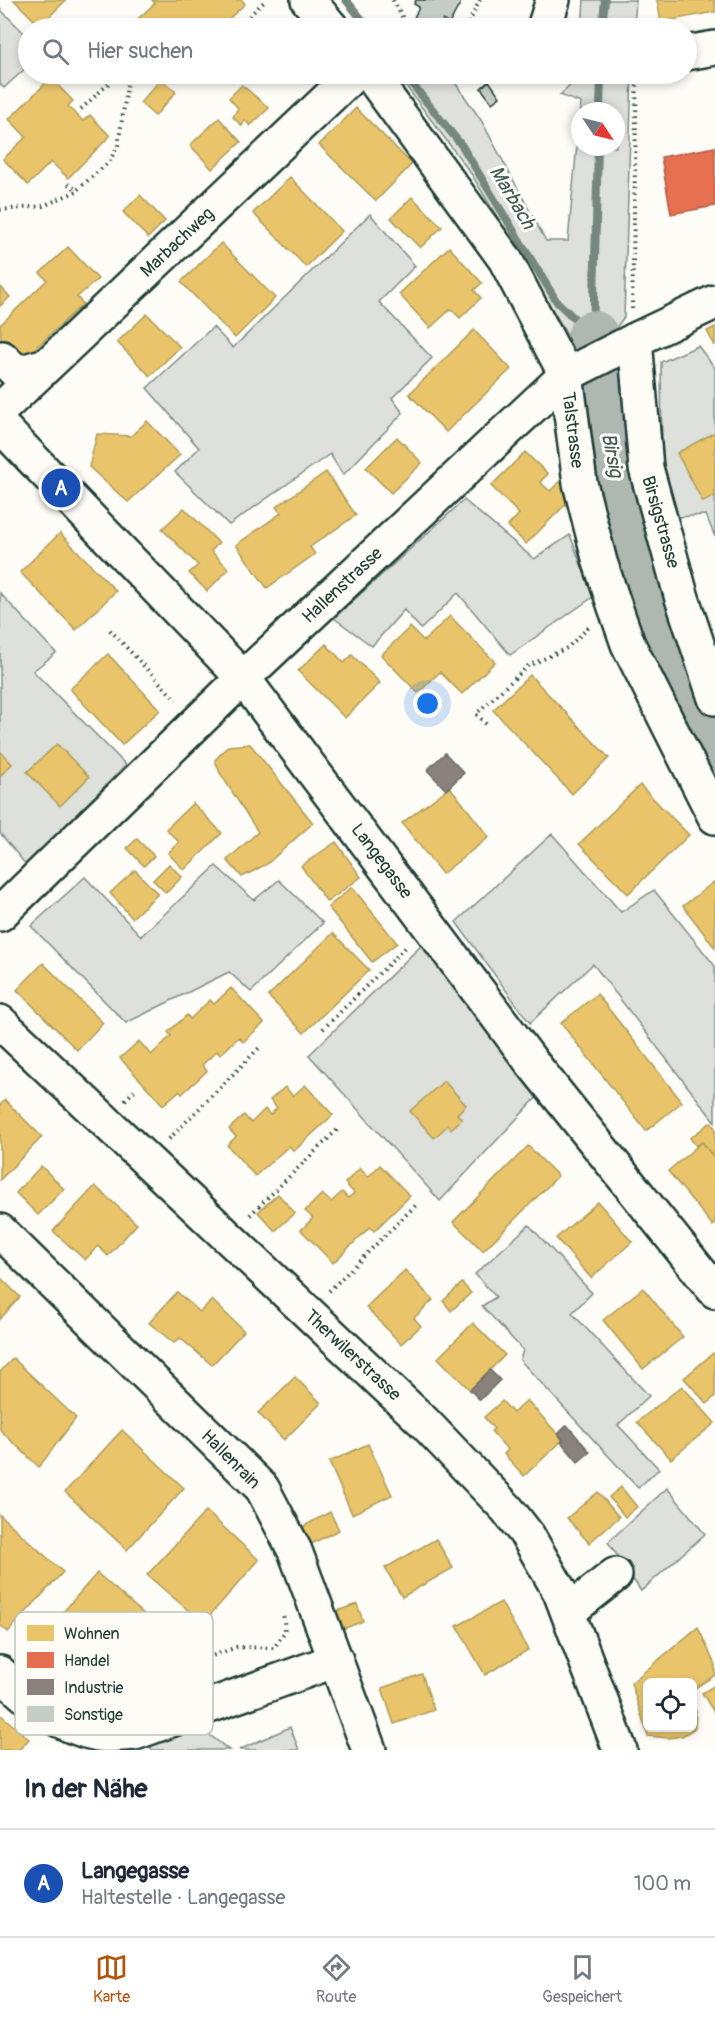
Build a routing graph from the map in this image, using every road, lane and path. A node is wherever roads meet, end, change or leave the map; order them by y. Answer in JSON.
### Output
{"nodes":[{"id":1,"x":266,"y":0,"type":"edge"},
{"id":2,"x":308,"y":0,"type":"edge"},
{"id":3,"x":393,"y":0,"type":"edge"},
{"id":4,"x":480,"y":0,"type":"edge"},
{"id":5,"x":553,"y":0,"type":"edge"},
{"id":6,"x":247,"y":18,"type":"edge"},
{"id":7,"x":323,"y":18,"type":"edge"},
{"id":8,"x":402,"y":18,"type":"edge"},
{"id":9,"x":471,"y":18,"type":"edge"},
{"id":10,"x":547,"y":18,"type":"edge"},
{"id":11,"x":715,"y":48,"type":"edge"},
{"id":12,"x":697,"y":51,"type":"edge"},
{"id":13,"x":108,"y":84,"type":"edge"},
{"id":14,"x":127,"y":84,"type":"edge"},
{"id":15,"x":343,"y":84,"type":"edge"},
{"id":16,"x":377,"y":84,"type":"edge"},
{"id":17,"x":637,"y":84,"type":"edge"},
{"id":18,"x":81,"y":109,"type":"dead end"},
{"id":19,"x":68,"y":184,"type":"dead end"},
{"id":20,"x":77,"y":190,"type":"junction"},
{"id":21,"x":0,"y":210,"type":"edge"},
{"id":22,"x":715,"y":302,"type":"edge"},
{"id":23,"x":635,"y":340,"type":"junction"},
{"id":24,"x":2,"y":358,"type":"dead end"},
{"id":25,"x":47,"y":365,"type":"junction"},
{"id":26,"x":566,"y":375,"type":"junction"},
{"id":27,"x":0,"y":410,"type":"edge"},
{"id":28,"x":0,"y":425,"type":"edge"},
{"id":29,"x":614,"y":604,"type":"junction"},
{"id":30,"x":110,"y":630,"type":"dead end"},
{"id":31,"x":243,"y":678,"type":"junction"},
{"id":32,"x":715,"y":698,"type":"edge"},
{"id":33,"x":197,"y":722,"type":"junction"},
{"id":34,"x":486,"y":724,"type":"dead end"},
{"id":35,"x":715,"y":817,"type":"edge"},
{"id":36,"x":0,"y":914,"type":"edge"},
{"id":37,"x":429,"y":925,"type":"junction"},
{"id":38,"x":0,"y":1022,"type":"edge"},
{"id":39,"x":322,"y":1029,"type":"dead end"},
{"id":40,"x":261,"y":1046,"type":"dead end"},
{"id":41,"x":338,"y":1130,"type":"dead end"},
{"id":42,"x":147,"y":1161,"type":"junction"},
{"id":43,"x":418,"y":1203,"type":"dead end"},
{"id":44,"x":0,"y":1231,"type":"edge"},
{"id":45,"x":227,"y":1237,"type":"junction"},
{"id":46,"x":339,"y":1280,"type":"dead end"},
{"id":47,"x":715,"y":1291,"type":"edge"},
{"id":48,"x":615,"y":1575,"type":"dead end"},
{"id":49,"x":285,"y":1603,"type":"dead end"},
{"id":50,"x":568,"y":1612,"type":"junction"},
{"id":51,"x":213,"y":1656,"type":"edge"},
{"id":52,"x":336,"y":1660,"type":"junction"},
{"id":53,"x":0,"y":1673,"type":"edge"},
{"id":54,"x":15,"y":1680,"type":"edge"},
{"id":55,"x":213,"y":1705,"type":"edge"},
{"id":56,"x":369,"y":1750,"type":"edge"},
{"id":57,"x":620,"y":1750,"type":"edge"}],
"edges":[{"from":1,"to":6,"type":"path"},
{"from":2,"to":7,"type":"street"},
{"from":3,"to":8,"type":"path"},
{"from":4,"to":9,"type":"path"},
{"from":5,"to":10,"type":"street"},
{"from":11,"to":12,"type":"street"},
{"from":13,"to":18,"type":"path"},
{"from":14,"to":20,"type":"path"},
{"from":15,"to":25,"type":"street","name":"Marbachweg"},
{"from":16,"to":26,"type":"street","name":"Talstrasse"},
{"from":17,"to":23,"type":"path"},
{"from":19,"to":20,"type":"path"},
{"from":20,"to":21,"type":"path"},
{"from":22,"to":23,"type":"street","name":"Hallenstrasse"},
{"from":23,"to":26,"type":"street","name":"Hallenstrasse"},
{"from":23,"to":32,"type":"street","name":"Birsigstrasse"},
{"from":24,"to":25,"type":"street"},
{"from":25,"to":27,"type":"street","name":"Marbachweg"},
{"from":26,"to":29,"type":"street","name":"Talstrasse"},
{"from":26,"to":31,"type":"street","name":"Hallenstrasse"},
{"from":28,"to":31,"type":"street","name":"Langegasse"},
{"from":29,"to":34,"type":"path"},
{"from":29,"to":35,"type":"street","name":"Talstrasse"},
{"from":30,"to":33,"type":"path"},
{"from":31,"to":33,"type":"street","name":"Hallenstrasse"},
{"from":31,"to":37,"type":"street","name":"Langegasse"},
{"from":33,"to":36,"type":"street","name":"Hallenstrasse"},
{"from":37,"to":39,"type":"path"},
{"from":37,"to":47,"type":"street","name":"Langegasse"},
{"from":38,"to":42,"type":"street","name":"Therwilerstrasse"},
{"from":40,"to":42,"type":"path"},
{"from":41,"to":45,"type":"path"},
{"from":42,"to":45,"type":"street","name":"Therwilerstrasse"},
{"from":43,"to":46,"type":"path"},
{"from":44,"to":52,"type":"street","name":"Hallenrain"},
{"from":45,"to":50,"type":"street","name":"Therwilerstrasse"},
{"from":48,"to":50,"type":"street"},
{"from":49,"to":51,"type":"path"},
{"from":50,"to":57,"type":"street","name":"Therwilerstrasse"},
{"from":52,"to":55,"type":"street"},
{"from":52,"to":56,"type":"street","name":"Hallenrain"},
{"from":53,"to":54,"type":"street"}]}
